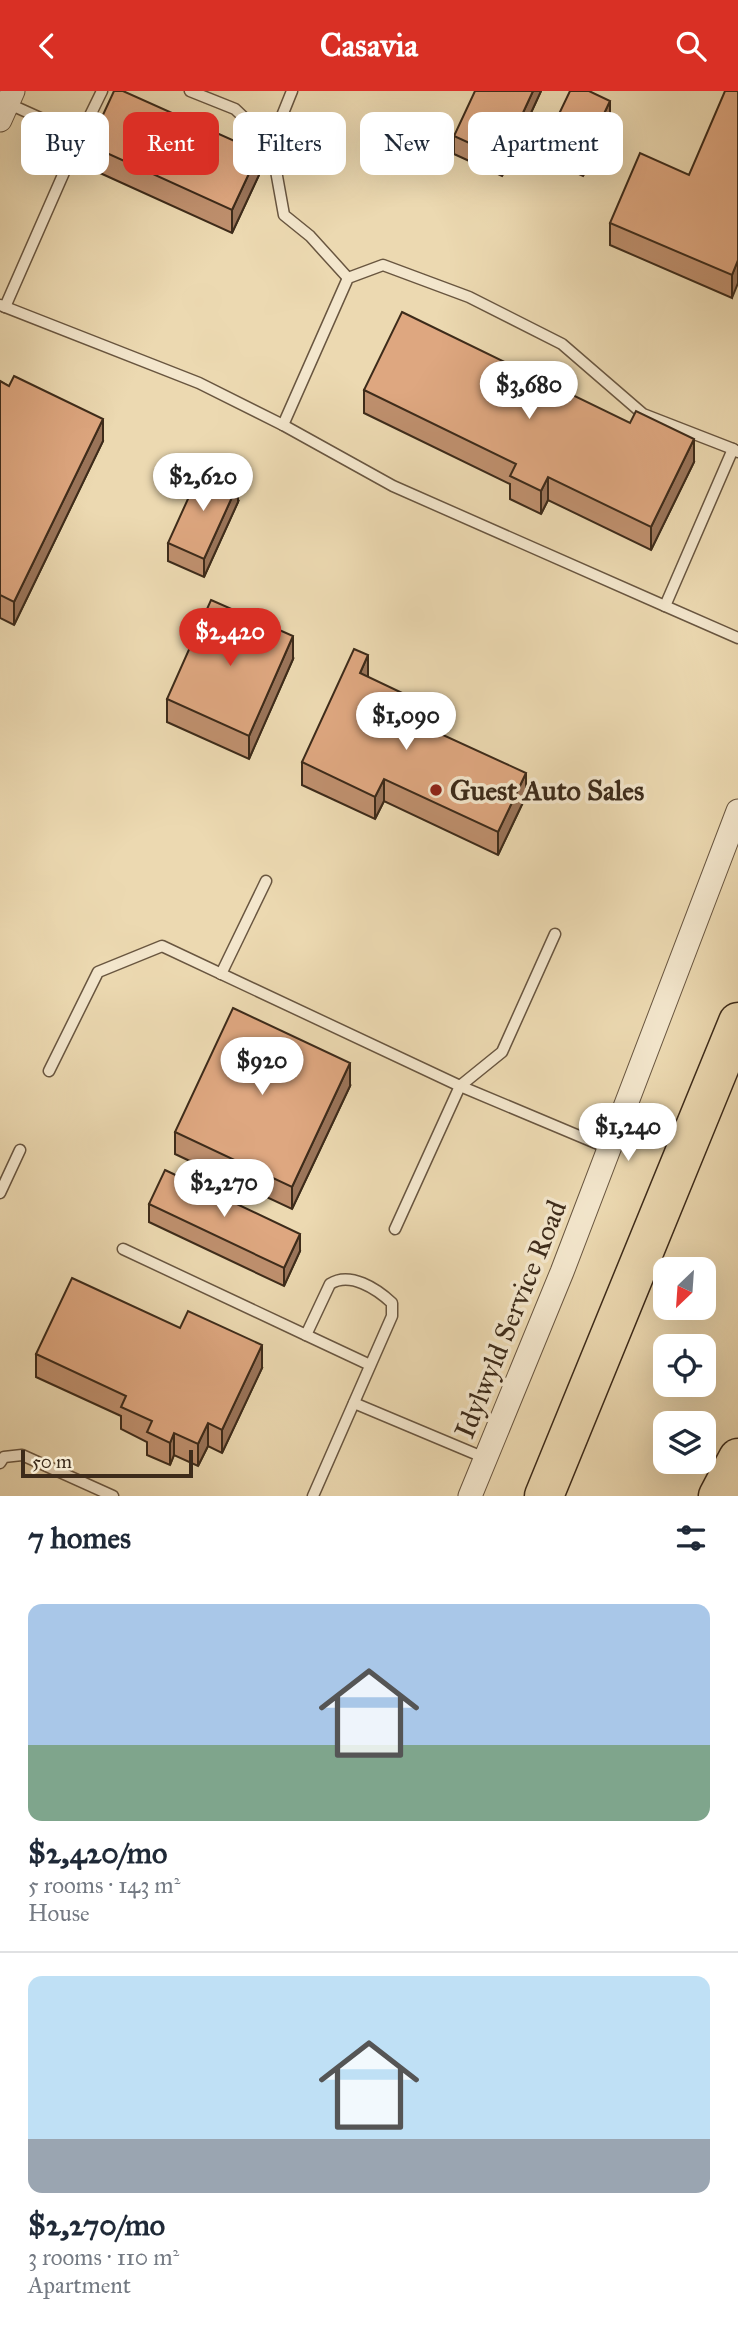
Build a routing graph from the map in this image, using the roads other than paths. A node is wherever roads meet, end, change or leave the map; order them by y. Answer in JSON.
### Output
{"nodes":[{"id":1,"x":102,"y":91,"type":"edge"},
{"id":2,"x":190,"y":91,"type":"edge"},
{"id":3,"x":292,"y":91,"type":"edge"},
{"id":4,"x":7,"y":105,"type":"edge"},
{"id":5,"x":23,"y":112,"type":"edge"},
{"id":6,"x":92,"y":112,"type":"edge"},
{"id":7,"x":238,"y":112,"type":"edge"},
{"id":8,"x":284,"y":112,"type":"edge"},
{"id":9,"x":62,"y":175,"type":"edge"},
{"id":10,"x":277,"y":175,"type":"edge"},
{"id":11,"x":348,"y":278,"type":"junction"},
{"id":12,"x":3,"y":306,"type":"edge"},
{"id":13,"x":283,"y":425,"type":"junction"},
{"id":14,"x":735,"y":450,"type":"edge"},
{"id":15,"x":665,"y":606,"type":"junction"},
{"id":16,"x":738,"y":638,"type":"edge"},
{"id":17,"x":738,"y":811,"type":"edge"},
{"id":18,"x":266,"y":881,"type":"dead end"},
{"id":19,"x":555,"y":934,"type":"dead end"},
{"id":20,"x":221,"y":974,"type":"junction"},
{"id":21,"x":738,"y":1022,"type":"edge"},
{"id":22,"x":48,"y":1071,"type":"dead end"},
{"id":23,"x":460,"y":1086,"type":"junction"},
{"id":24,"x":610,"y":1149,"type":"junction"},
{"id":25,"x":20,"y":1150,"type":"dead end"},
{"id":26,"x":0,"y":1193,"type":"edge"},
{"id":27,"x":395,"y":1229,"type":"dead end"},
{"id":28,"x":123,"y":1249,"type":"dead end"},
{"id":29,"x":306,"y":1335,"type":"junction"},
{"id":30,"x":370,"y":1365,"type":"junction"},
{"id":31,"x":354,"y":1403,"type":"junction"},
{"id":32,"x":485,"y":1458,"type":"junction"},
{"id":33,"x":738,"y":1458,"type":"edge"},
{"id":34,"x":0,"y":1463,"type":"edge"},
{"id":35,"x":113,"y":1496,"type":"edge"},
{"id":36,"x":313,"y":1496,"type":"edge"},
{"id":37,"x":470,"y":1496,"type":"edge"},
{"id":38,"x":544,"y":1496,"type":"edge"},
{"id":39,"x":718,"y":1496,"type":"edge"}],
"edges":[{"from":1,"to":6,"type":"lane"},
{"from":2,"to":7,"type":"lane"},
{"from":3,"to":8,"type":"lane"},
{"from":4,"to":5,"type":"lane"},
{"from":9,"to":12,"type":"lane"},
{"from":10,"to":11,"type":"lane"},
{"from":11,"to":13,"type":"lane"},
{"from":11,"to":14,"type":"lane"},
{"from":12,"to":13,"type":"lane"},
{"from":13,"to":15,"type":"lane"},
{"from":14,"to":15,"type":"lane"},
{"from":15,"to":16,"type":"lane"},
{"from":17,"to":24,"type":"street","name":"Idylwyld Service Road"},
{"from":18,"to":20,"type":"lane"},
{"from":19,"to":23,"type":"lane"},
{"from":20,"to":22,"type":"lane"},
{"from":20,"to":23,"type":"lane"},
{"from":21,"to":38,"type":"highway"},
{"from":23,"to":24,"type":"lane"},
{"from":23,"to":27,"type":"lane"},
{"from":24,"to":32,"type":"street","name":"Idylwyld Service Road"},
{"from":25,"to":26,"type":"lane"},
{"from":28,"to":29,"type":"lane"},
{"from":29,"to":30,"type":"lane"},
{"from":29,"to":30,"type":"lane"},
{"from":30,"to":31,"type":"lane"},
{"from":31,"to":32,"type":"lane"},
{"from":31,"to":36,"type":"lane"},
{"from":32,"to":37,"type":"street","name":"Idylwyld Service Road"},
{"from":33,"to":39,"type":"highway"},
{"from":34,"to":35,"type":"lane"}]}
